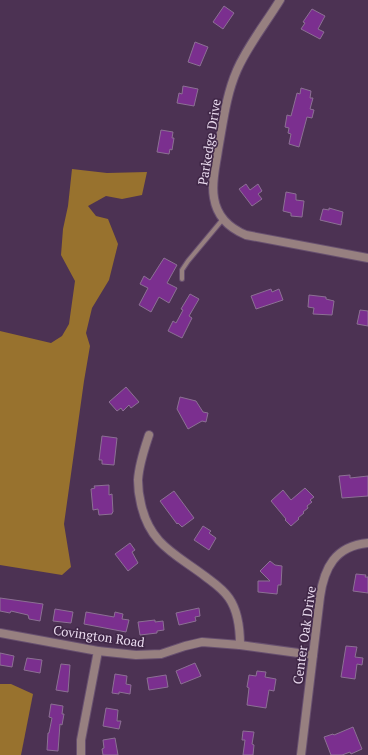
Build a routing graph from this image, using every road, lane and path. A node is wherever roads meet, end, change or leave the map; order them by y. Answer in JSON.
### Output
{"nodes":[{"id":1,"x":280,"y":0,"type":"edge"},
{"id":2,"x":223,"y":219,"type":"junction"},
{"id":3,"x":368,"y":258,"type":"edge"},
{"id":4,"x":182,"y":279,"type":"dead end"},
{"id":5,"x":149,"y":435,"type":"dead end"},
{"id":6,"x":368,"y":543,"type":"edge"},
{"id":7,"x":0,"y":633,"type":"edge"},
{"id":8,"x":240,"y":645,"type":"junction"},
{"id":9,"x":98,"y":651,"type":"junction"},
{"id":10,"x":313,"y":655,"type":"junction"},
{"id":11,"x":81,"y":755,"type":"edge"},
{"id":12,"x":301,"y":755,"type":"edge"}],
"edges":[{"from":1,"to":2,"type":"street","name":"Parkedge Drive"},
{"from":2,"to":3,"type":"street","name":"Parkedge Drive"},
{"from":2,"to":4,"type":"lane"},
{"from":5,"to":8,"type":"street"},
{"from":6,"to":10,"type":"street","name":"Center Oak Drive"},
{"from":7,"to":9,"type":"street","name":"Covington Road"},
{"from":8,"to":9,"type":"street","name":"Covington Road"},
{"from":8,"to":10,"type":"street","name":"Covington Road"},
{"from":9,"to":11,"type":"street"},
{"from":10,"to":12,"type":"street","name":"Center Oak Drive"}]}
